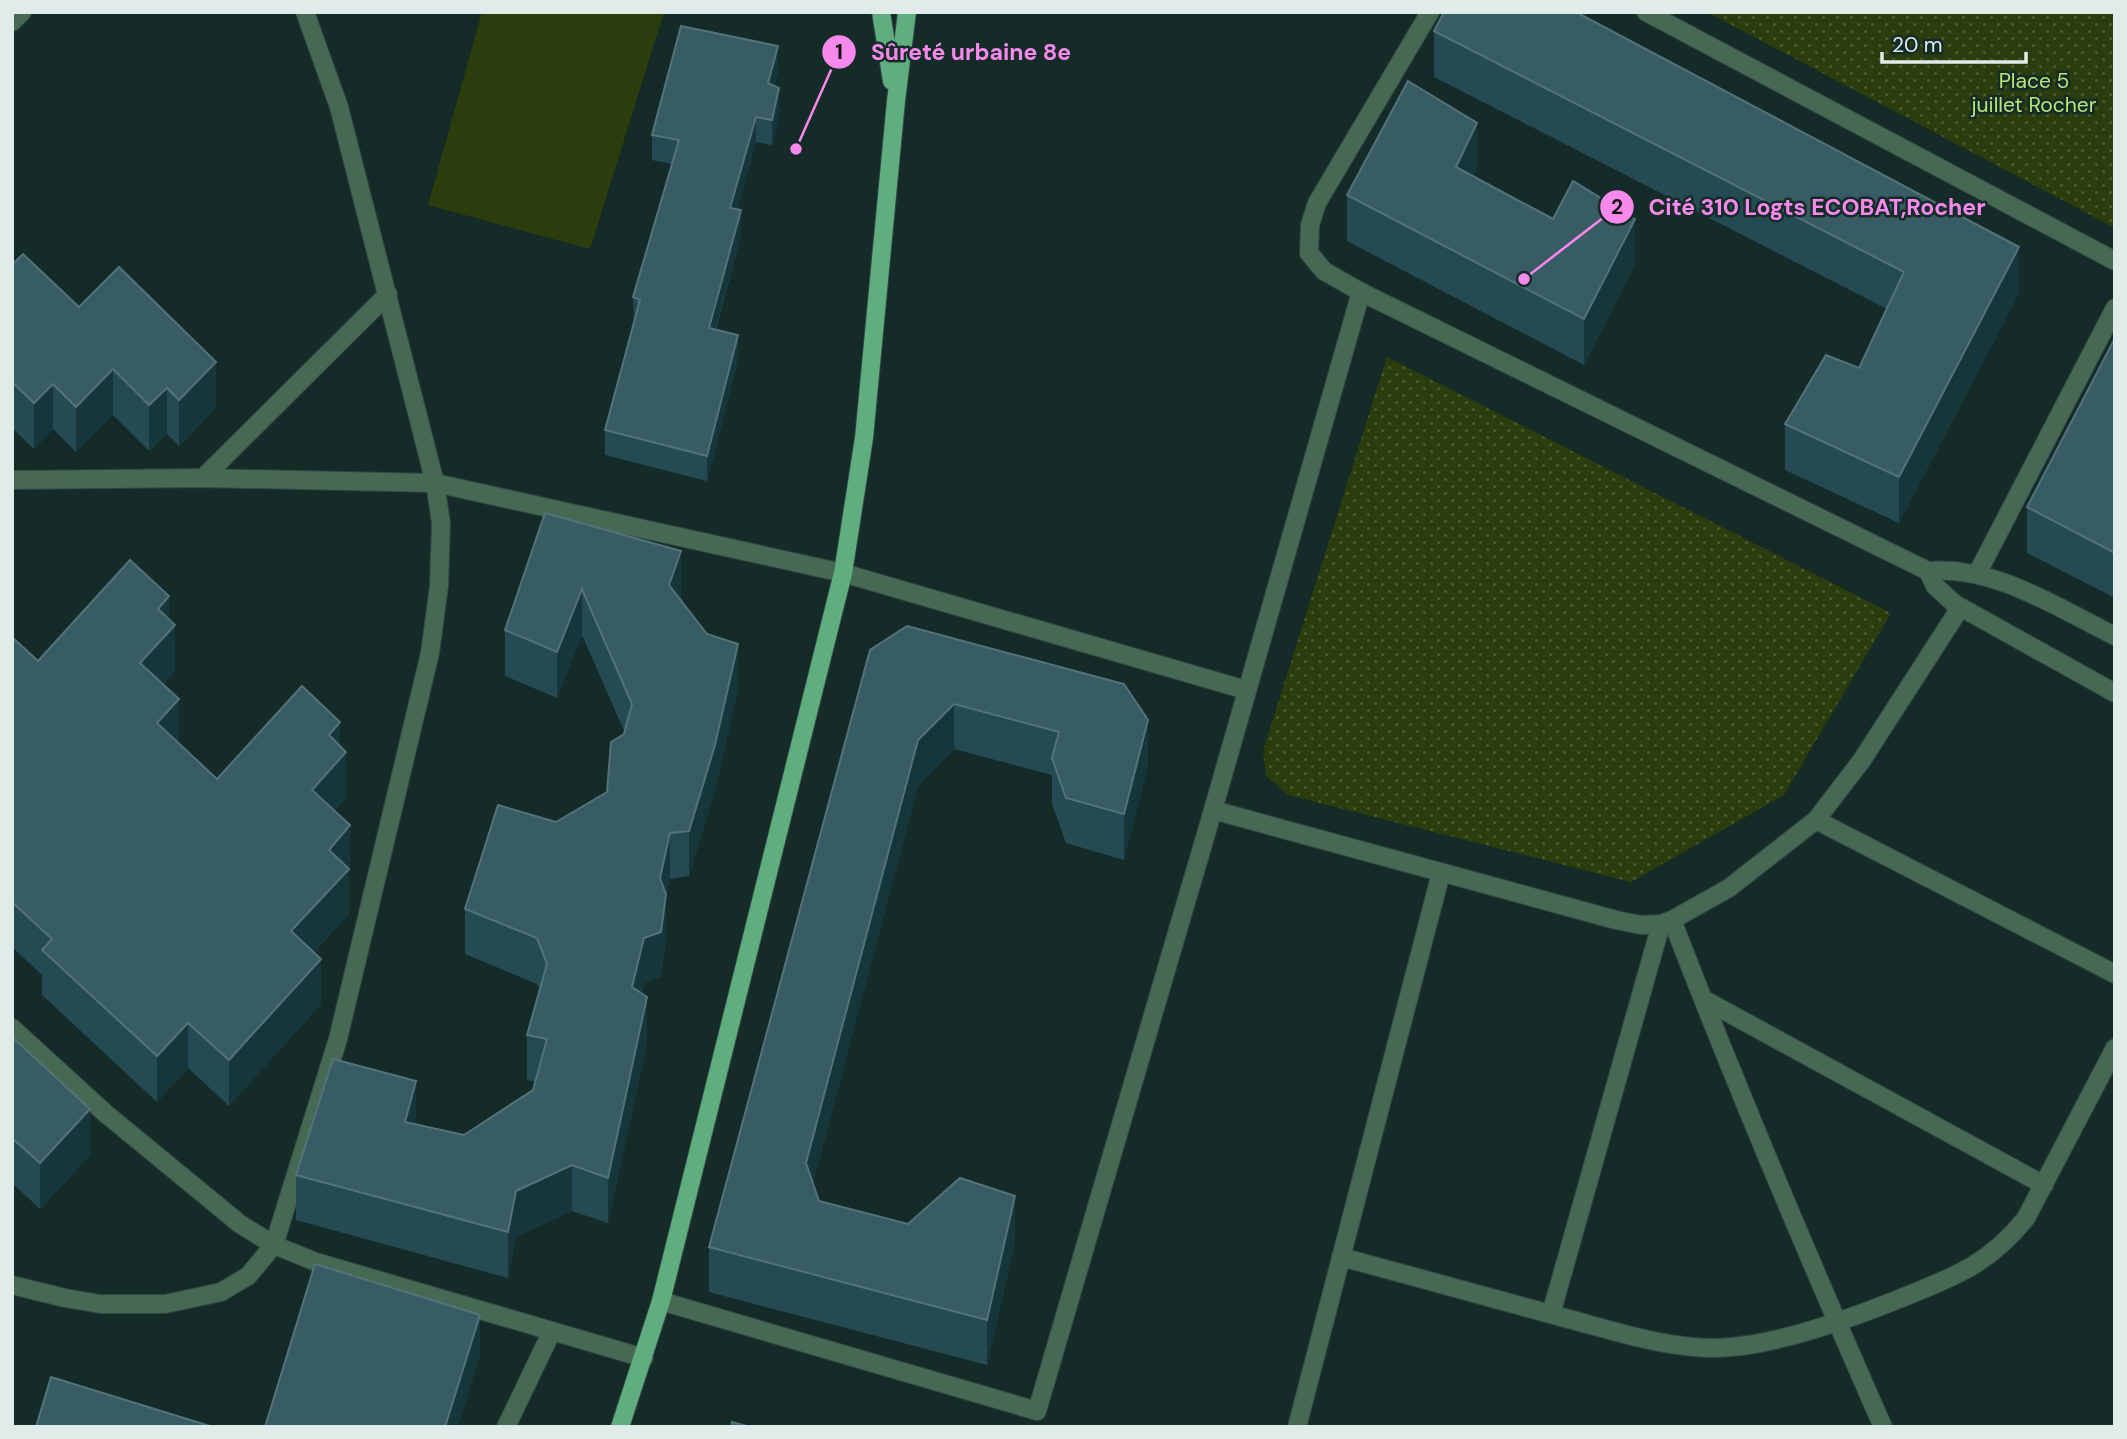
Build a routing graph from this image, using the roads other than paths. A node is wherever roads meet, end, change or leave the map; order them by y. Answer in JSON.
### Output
{"nodes":[{"id":1,"x":22,"y":12,"type":"edge"},
{"id":2,"x":305,"y":12,"type":"edge"},
{"id":3,"x":881,"y":12,"type":"edge"},
{"id":4,"x":907,"y":12,"type":"edge"},
{"id":5,"x":1430,"y":12,"type":"edge"},
{"id":6,"x":1647,"y":12,"type":"edge"},
{"id":7,"x":12,"y":22,"type":"edge"},
{"id":8,"x":896,"y":101,"type":"junction"},
{"id":9,"x":2115,"y":261,"type":"edge"},
{"id":10,"x":1361,"y":292,"type":"junction"},
{"id":11,"x":388,"y":294,"type":"junction"},
{"id":12,"x":2115,"y":308,"type":"edge"},
{"id":13,"x":203,"y":478,"type":"junction"},
{"id":14,"x":12,"y":480,"type":"edge"},
{"id":15,"x":435,"y":483,"type":"junction"},
{"id":16,"x":1928,"y":571,"type":"junction"},
{"id":17,"x":843,"y":573,"type":"junction"},
{"id":18,"x":1977,"y":575,"type":"junction"},
{"id":19,"x":1960,"y":608,"type":"junction"},
{"id":20,"x":2115,"y":636,"type":"edge"},
{"id":21,"x":1246,"y":690,"type":"junction"},
{"id":22,"x":2115,"y":693,"type":"edge"},
{"id":23,"x":1213,"y":810,"type":"junction"},
{"id":24,"x":1816,"y":820,"type":"junction"},
{"id":25,"x":1441,"y":873,"type":"junction"},
{"id":26,"x":1666,"y":922,"type":"junction"},
{"id":27,"x":2115,"y":974,"type":"edge"},
{"id":28,"x":1703,"y":999,"type":"junction"},
{"id":29,"x":12,"y":1028,"type":"edge"},
{"id":30,"x":2115,"y":1048,"type":"edge"},
{"id":31,"x":2044,"y":1185,"type":"junction"},
{"id":32,"x":275,"y":1245,"type":"junction"},
{"id":33,"x":1341,"y":1257,"type":"junction"},
{"id":34,"x":12,"y":1285,"type":"edge"},
{"id":35,"x":661,"y":1301,"type":"junction"},
{"id":36,"x":1551,"y":1314,"type":"junction"},
{"id":37,"x":1837,"y":1323,"type":"junction"},
{"id":38,"x":552,"y":1331,"type":"junction"},
{"id":39,"x":644,"y":1358,"type":"junction"},
{"id":40,"x":1035,"y":1419,"type":"edge"},
{"id":41,"x":506,"y":1427,"type":"edge"},
{"id":42,"x":620,"y":1427,"type":"edge"},
{"id":43,"x":1297,"y":1427,"type":"edge"},
{"id":44,"x":1883,"y":1427,"type":"edge"}],
"edges":[{"from":1,"to":7,"type":"street"},
{"from":2,"to":11,"type":"street"},
{"from":3,"to":8,"type":"main road"},
{"from":4,"to":8,"type":"main road"},
{"from":5,"to":10,"type":"street"},
{"from":6,"to":9,"type":"street"},
{"from":8,"to":17,"type":"main road"},
{"from":10,"to":16,"type":"street"},
{"from":10,"to":21,"type":"street"},
{"from":11,"to":13,"type":"street"},
{"from":11,"to":15,"type":"street"},
{"from":12,"to":18,"type":"street"},
{"from":13,"to":14,"type":"street"},
{"from":13,"to":15,"type":"street"},
{"from":15,"to":17,"type":"street"},
{"from":15,"to":32,"type":"street"},
{"from":16,"to":18,"type":"street"},
{"from":16,"to":19,"type":"street"},
{"from":17,"to":21,"type":"street"},
{"from":17,"to":35,"type":"main road"},
{"from":18,"to":20,"type":"street"},
{"from":19,"to":22,"type":"street"},
{"from":19,"to":24,"type":"street"},
{"from":21,"to":23,"type":"street"},
{"from":23,"to":25,"type":"street"},
{"from":23,"to":40,"type":"street"},
{"from":24,"to":26,"type":"street"},
{"from":24,"to":27,"type":"street"},
{"from":25,"to":26,"type":"street"},
{"from":25,"to":33,"type":"street"},
{"from":26,"to":28,"type":"street"},
{"from":26,"to":36,"type":"street"},
{"from":28,"to":31,"type":"street"},
{"from":28,"to":37,"type":"street"},
{"from":29,"to":32,"type":"street"},
{"from":30,"to":31,"type":"street"},
{"from":31,"to":37,"type":"street"},
{"from":32,"to":34,"type":"street"},
{"from":32,"to":38,"type":"street"},
{"from":33,"to":36,"type":"street"},
{"from":33,"to":43,"type":"street"},
{"from":35,"to":39,"type":"main road"},
{"from":35,"to":40,"type":"street"},
{"from":36,"to":37,"type":"street"},
{"from":37,"to":44,"type":"street"},
{"from":38,"to":39,"type":"street"},
{"from":38,"to":41,"type":"street"},
{"from":39,"to":42,"type":"main road"}]}
